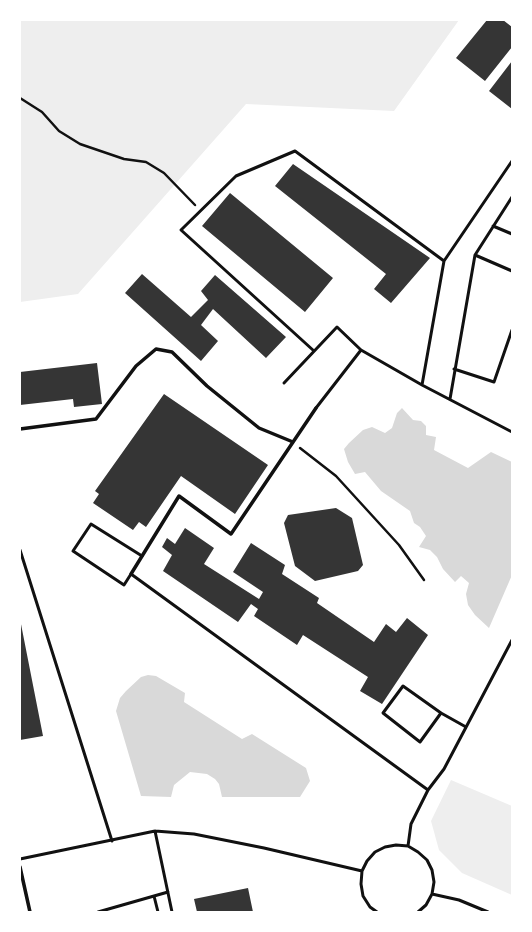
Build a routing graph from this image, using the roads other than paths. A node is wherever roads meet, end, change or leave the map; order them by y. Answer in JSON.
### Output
{"nodes":[{"id":1,"x":512,"y":161,"type":"edge"},
{"id":2,"x":512,"y":197,"type":"edge"},
{"id":3,"x":493,"y":226,"type":"junction"},
{"id":4,"x":512,"y":234,"type":"edge"},
{"id":5,"x":475,"y":255,"type":"junction"},
{"id":6,"x":444,"y":261,"type":"junction"},
{"id":7,"x":512,"y":270,"type":"edge"},
{"id":8,"x":512,"y":330,"type":"edge"},
{"id":9,"x":361,"y":350,"type":"junction"},
{"id":10,"x":314,"y":351,"type":"junction"},
{"id":11,"x":454,"y":369,"type":"junction"},
{"id":12,"x":284,"y":383,"type":"dead end"},
{"id":13,"x":422,"y":385,"type":"junction"},
{"id":14,"x":450,"y":399,"type":"junction"},
{"id":15,"x":316,"y":408,"type":"joint"},
{"id":16,"x":20,"y":429,"type":"edge"},
{"id":17,"x":512,"y":432,"type":"edge"},
{"id":18,"x":293,"y":442,"type":"junction"},
{"id":19,"x":20,"y":550,"type":"edge"},
{"id":20,"x":142,"y":556,"type":"junction"},
{"id":21,"x":131,"y":574,"type":"junction"},
{"id":22,"x":512,"y":640,"type":"edge"},
{"id":23,"x":441,"y":713,"type":"junction"},
{"id":24,"x":466,"y":727,"type":"junction"},
{"id":25,"x":428,"y":790,"type":"junction"},
{"id":26,"x":155,"y":831,"type":"junction"},
{"id":27,"x":112,"y":841,"type":"junction"},
{"id":28,"x":408,"y":846,"type":"junction"},
{"id":29,"x":20,"y":859,"type":"edge"},
{"id":30,"x":20,"y":867,"type":"edge"},
{"id":31,"x":362,"y":871,"type":"junction"},
{"id":32,"x":168,"y":892,"type":"junction"},
{"id":33,"x":432,"y":894,"type":"junction"},
{"id":34,"x":154,"y":896,"type":"junction"},
{"id":35,"x":370,"y":907,"type":"junction"},
{"id":36,"x":30,"y":912,"type":"edge"},
{"id":37,"x":98,"y":912,"type":"edge"},
{"id":38,"x":158,"y":912,"type":"edge"},
{"id":39,"x":172,"y":912,"type":"edge"},
{"id":40,"x":370,"y":912,"type":"edge"},
{"id":41,"x":377,"y":912,"type":"edge"},
{"id":42,"x":418,"y":912,"type":"edge"},
{"id":43,"x":488,"y":912,"type":"edge"}],
"edges":[{"from":1,"to":6,"type":"lane"},
{"from":2,"to":3,"type":"lane"},
{"from":3,"to":4,"type":"lane"},
{"from":3,"to":5,"type":"lane"},
{"from":5,"to":7,"type":"lane"},
{"from":5,"to":11,"type":"lane"},
{"from":6,"to":10,"type":"lane"},
{"from":6,"to":13,"type":"lane"},
{"from":8,"to":11,"type":"lane"},
{"from":9,"to":10,"type":"lane"},
{"from":9,"to":13,"type":"lane"},
{"from":9,"to":15,"type":"lane"},
{"from":10,"to":12,"type":"lane"},
{"from":11,"to":14,"type":"lane"},
{"from":13,"to":14,"type":"lane"},
{"from":14,"to":17,"type":"lane"},
{"from":15,"to":18,"type":"street"},
{"from":16,"to":18,"type":"street"},
{"from":18,"to":20,"type":"street"},
{"from":19,"to":27,"type":"lane"},
{"from":20,"to":21,"type":"street"},
{"from":20,"to":21,"type":"lane"},
{"from":21,"to":25,"type":"lane"},
{"from":22,"to":24,"type":"lane"},
{"from":23,"to":23,"type":"lane"},
{"from":23,"to":24,"type":"lane"},
{"from":24,"to":25,"type":"lane"},
{"from":25,"to":28,"type":"lane"},
{"from":26,"to":27,"type":"lane"},
{"from":26,"to":31,"type":"lane"},
{"from":26,"to":32,"type":"lane"},
{"from":27,"to":29,"type":"lane"},
{"from":28,"to":31,"type":"lane"},
{"from":28,"to":33,"type":"lane"},
{"from":30,"to":36,"type":"street"},
{"from":31,"to":35,"type":"lane"},
{"from":32,"to":34,"type":"lane"},
{"from":32,"to":39,"type":"lane"},
{"from":33,"to":42,"type":"lane"},
{"from":33,"to":43,"type":"lane"},
{"from":34,"to":37,"type":"lane"},
{"from":34,"to":38,"type":"lane"},
{"from":35,"to":40,"type":"lane"},
{"from":35,"to":41,"type":"lane"}]}
